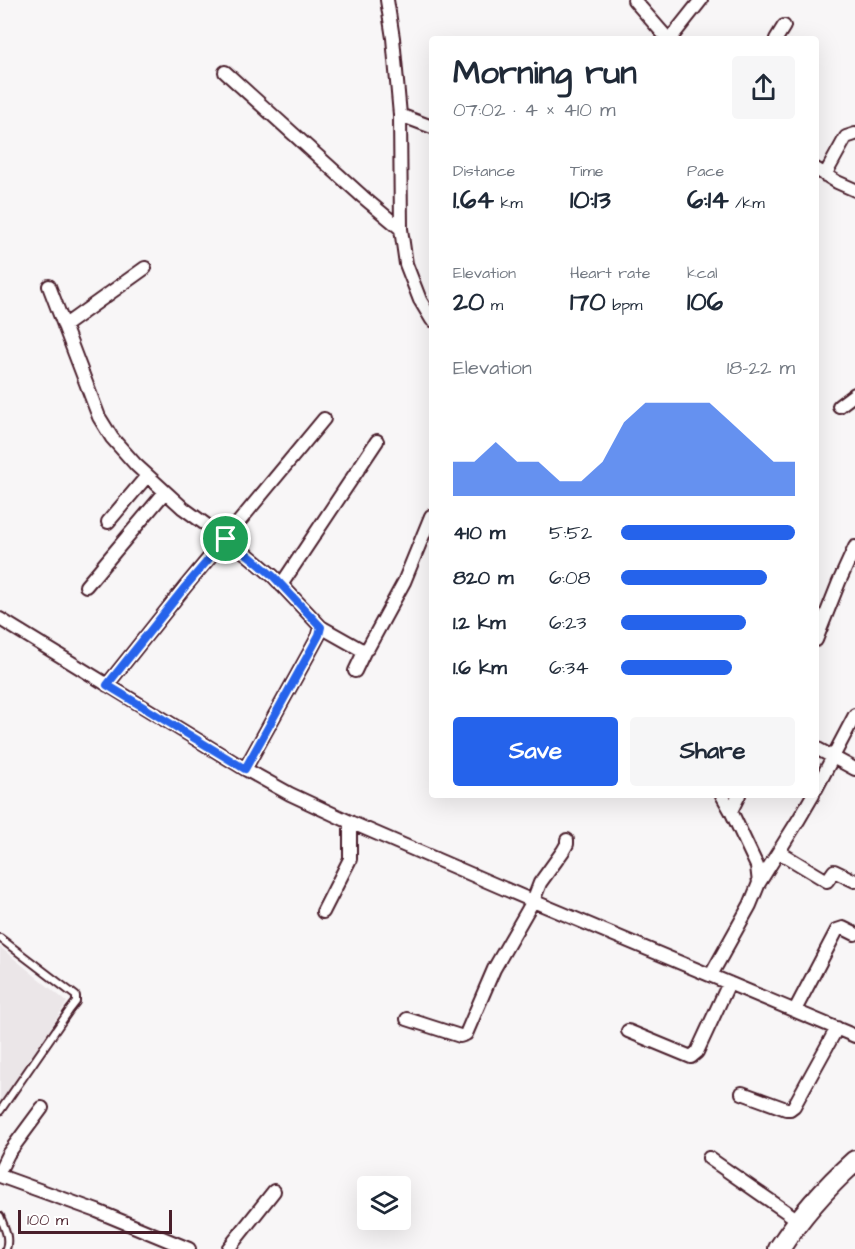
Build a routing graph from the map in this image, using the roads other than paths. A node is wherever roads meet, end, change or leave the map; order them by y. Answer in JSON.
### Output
{"nodes":[{"id":1,"x":387,"y":0,"type":"edge"},
{"id":2,"x":634,"y":0,"type":"edge"},
{"id":3,"x":701,"y":0,"type":"edge"},
{"id":4,"x":784,"y":26,"type":"dead end"},
{"id":5,"x":666,"y":36,"type":"edge"},
{"id":6,"x":671,"y":36,"type":"edge"},
{"id":7,"x":778,"y":36,"type":"edge"},
{"id":8,"x":225,"y":72,"type":"dead end"},
{"id":9,"x":400,"y":115,"type":"junction"},
{"id":10,"x":429,"y":126,"type":"edge"},
{"id":11,"x":855,"y":134,"type":"edge"},
{"id":12,"x":821,"y":172,"type":"edge"},
{"id":13,"x":855,"y":190,"type":"edge"},
{"id":14,"x":401,"y":229,"type":"junction"},
{"id":15,"x":145,"y":268,"type":"dead end"},
{"id":16,"x":49,"y":286,"type":"dead end"},
{"id":17,"x":429,"y":315,"type":"edge"},
{"id":18,"x":64,"y":326,"type":"junction"},
{"id":19,"x":855,"y":394,"type":"edge"},
{"id":20,"x":839,"y":406,"type":"dead end"},
{"id":21,"x":324,"y":419,"type":"dead end"},
{"id":22,"x":376,"y":441,"type":"dead end"},
{"id":23,"x":147,"y":476,"type":"junction"},
{"id":24,"x":165,"y":492,"type":"junction"},
{"id":25,"x":429,"y":521,"type":"edge"},
{"id":26,"x":108,"y":522,"type":"dead end"},
{"id":27,"x":226,"y":539,"type":"junction"},
{"id":28,"x":855,"y":547,"type":"edge"},
{"id":29,"x":86,"y":585,"type":"dead end"},
{"id":30,"x":281,"y":585,"type":"junction"},
{"id":31,"x":0,"y":619,"type":"edge"},
{"id":32,"x":321,"y":627,"type":"junction"},
{"id":33,"x":819,"y":632,"type":"edge"},
{"id":34,"x":365,"y":650,"type":"junction"},
{"id":35,"x":355,"y":671,"type":"dead end"},
{"id":36,"x":107,"y":685,"type":"junction"},
{"id":37,"x":855,"y":715,"type":"edge"},
{"id":38,"x":819,"y":750,"type":"edge"},
{"id":39,"x":833,"y":757,"type":"junction"},
{"id":40,"x":245,"y":769,"type":"junction"},
{"id":41,"x":855,"y":769,"type":"edge"},
{"id":42,"x":819,"y":783,"type":"edge"},
{"id":43,"x":724,"y":798,"type":"edge"},
{"id":44,"x":738,"y":798,"type":"edge"},
{"id":45,"x":811,"y":798,"type":"edge"},
{"id":46,"x":732,"y":811,"type":"junction"},
{"id":47,"x":350,"y":822,"type":"junction"},
{"id":48,"x":567,"y":840,"type":"dead end"},
{"id":49,"x":779,"y":852,"type":"junction"},
{"id":50,"x":855,"y":881,"type":"edge"},
{"id":51,"x":759,"y":883,"type":"junction"},
{"id":52,"x":533,"y":901,"type":"junction"},
{"id":53,"x":322,"y":912,"type":"dead end"},
{"id":54,"x":855,"y":934,"type":"edge"},
{"id":55,"x":0,"y":938,"type":"edge"},
{"id":56,"x":711,"y":975,"type":"junction"},
{"id":57,"x":729,"y":983,"type":"junction"},
{"id":58,"x":795,"y":1010,"type":"junction"},
{"id":59,"x":407,"y":1019,"type":"dead end"},
{"id":60,"x":837,"y":1028,"type":"junction"},
{"id":61,"x":628,"y":1031,"type":"dead end"},
{"id":62,"x":855,"y":1036,"type":"edge"},
{"id":63,"x":742,"y":1093,"type":"dead end"},
{"id":64,"x":42,"y":1108,"type":"dead end"},
{"id":65,"x":0,"y":1111,"type":"edge"},
{"id":66,"x":709,"y":1158,"type":"dead end"},
{"id":67,"x":855,"y":1161,"type":"edge"},
{"id":68,"x":0,"y":1170,"type":"edge"},
{"id":69,"x":0,"y":1176,"type":"edge"},
{"id":70,"x":274,"y":1191,"type":"dead end"},
{"id":71,"x":0,"y":1216,"type":"edge"},
{"id":72,"x":798,"y":1220,"type":"junction"},
{"id":73,"x":7,"y":1249,"type":"edge"},
{"id":74,"x":189,"y":1249,"type":"edge"},
{"id":75,"x":228,"y":1249,"type":"edge"},
{"id":76,"x":779,"y":1249,"type":"edge"}],
"edges":[{"from":1,"to":9,"type":"street"},
{"from":2,"to":5,"type":"street"},
{"from":3,"to":6,"type":"street"},
{"from":4,"to":7,"type":"street"},
{"from":8,"to":14,"type":"street"},
{"from":9,"to":10,"type":"street"},
{"from":9,"to":14,"type":"street"},
{"from":11,"to":12,"type":"street"},
{"from":12,"to":13,"type":"street"},
{"from":14,"to":17,"type":"street"},
{"from":15,"to":18,"type":"street"},
{"from":16,"to":18,"type":"street"},
{"from":18,"to":23,"type":"street"},
{"from":19,"to":20,"type":"street"},
{"from":21,"to":27,"type":"street"},
{"from":22,"to":30,"type":"street"},
{"from":23,"to":24,"type":"street"},
{"from":23,"to":26,"type":"street"},
{"from":24,"to":27,"type":"street"},
{"from":24,"to":29,"type":"street"},
{"from":25,"to":34,"type":"street"},
{"from":27,"to":30,"type":"street"},
{"from":27,"to":36,"type":"street"},
{"from":28,"to":33,"type":"street"},
{"from":30,"to":32,"type":"street"},
{"from":31,"to":36,"type":"street"},
{"from":32,"to":34,"type":"street"},
{"from":32,"to":40,"type":"street"},
{"from":34,"to":35,"type":"street"},
{"from":36,"to":40,"type":"street"},
{"from":37,"to":39,"type":"street"},
{"from":38,"to":39,"type":"street"},
{"from":39,"to":41,"type":"street"},
{"from":39,"to":42,"type":"street"},
{"from":40,"to":47,"type":"street"},
{"from":43,"to":46,"type":"street"},
{"from":44,"to":46,"type":"street"},
{"from":45,"to":49,"type":"street"},
{"from":46,"to":51,"type":"street"},
{"from":47,"to":52,"type":"street"},
{"from":47,"to":53,"type":"street"},
{"from":48,"to":52,"type":"street"},
{"from":49,"to":50,"type":"street"},
{"from":49,"to":51,"type":"street"},
{"from":51,"to":56,"type":"street"},
{"from":52,"to":56,"type":"street"},
{"from":52,"to":59,"type":"street"},
{"from":54,"to":58,"type":"street"},
{"from":55,"to":65,"type":"lane"},
{"from":56,"to":57,"type":"street"},
{"from":57,"to":58,"type":"street"},
{"from":57,"to":61,"type":"street"},
{"from":58,"to":60,"type":"street"},
{"from":60,"to":62,"type":"street"},
{"from":60,"to":63,"type":"street"},
{"from":64,"to":68,"type":"street"},
{"from":66,"to":72,"type":"street"},
{"from":67,"to":72,"type":"highway"},
{"from":69,"to":74,"type":"street"},
{"from":70,"to":75,"type":"street"},
{"from":71,"to":73,"type":"lane"},
{"from":72,"to":76,"type":"highway"}]}
